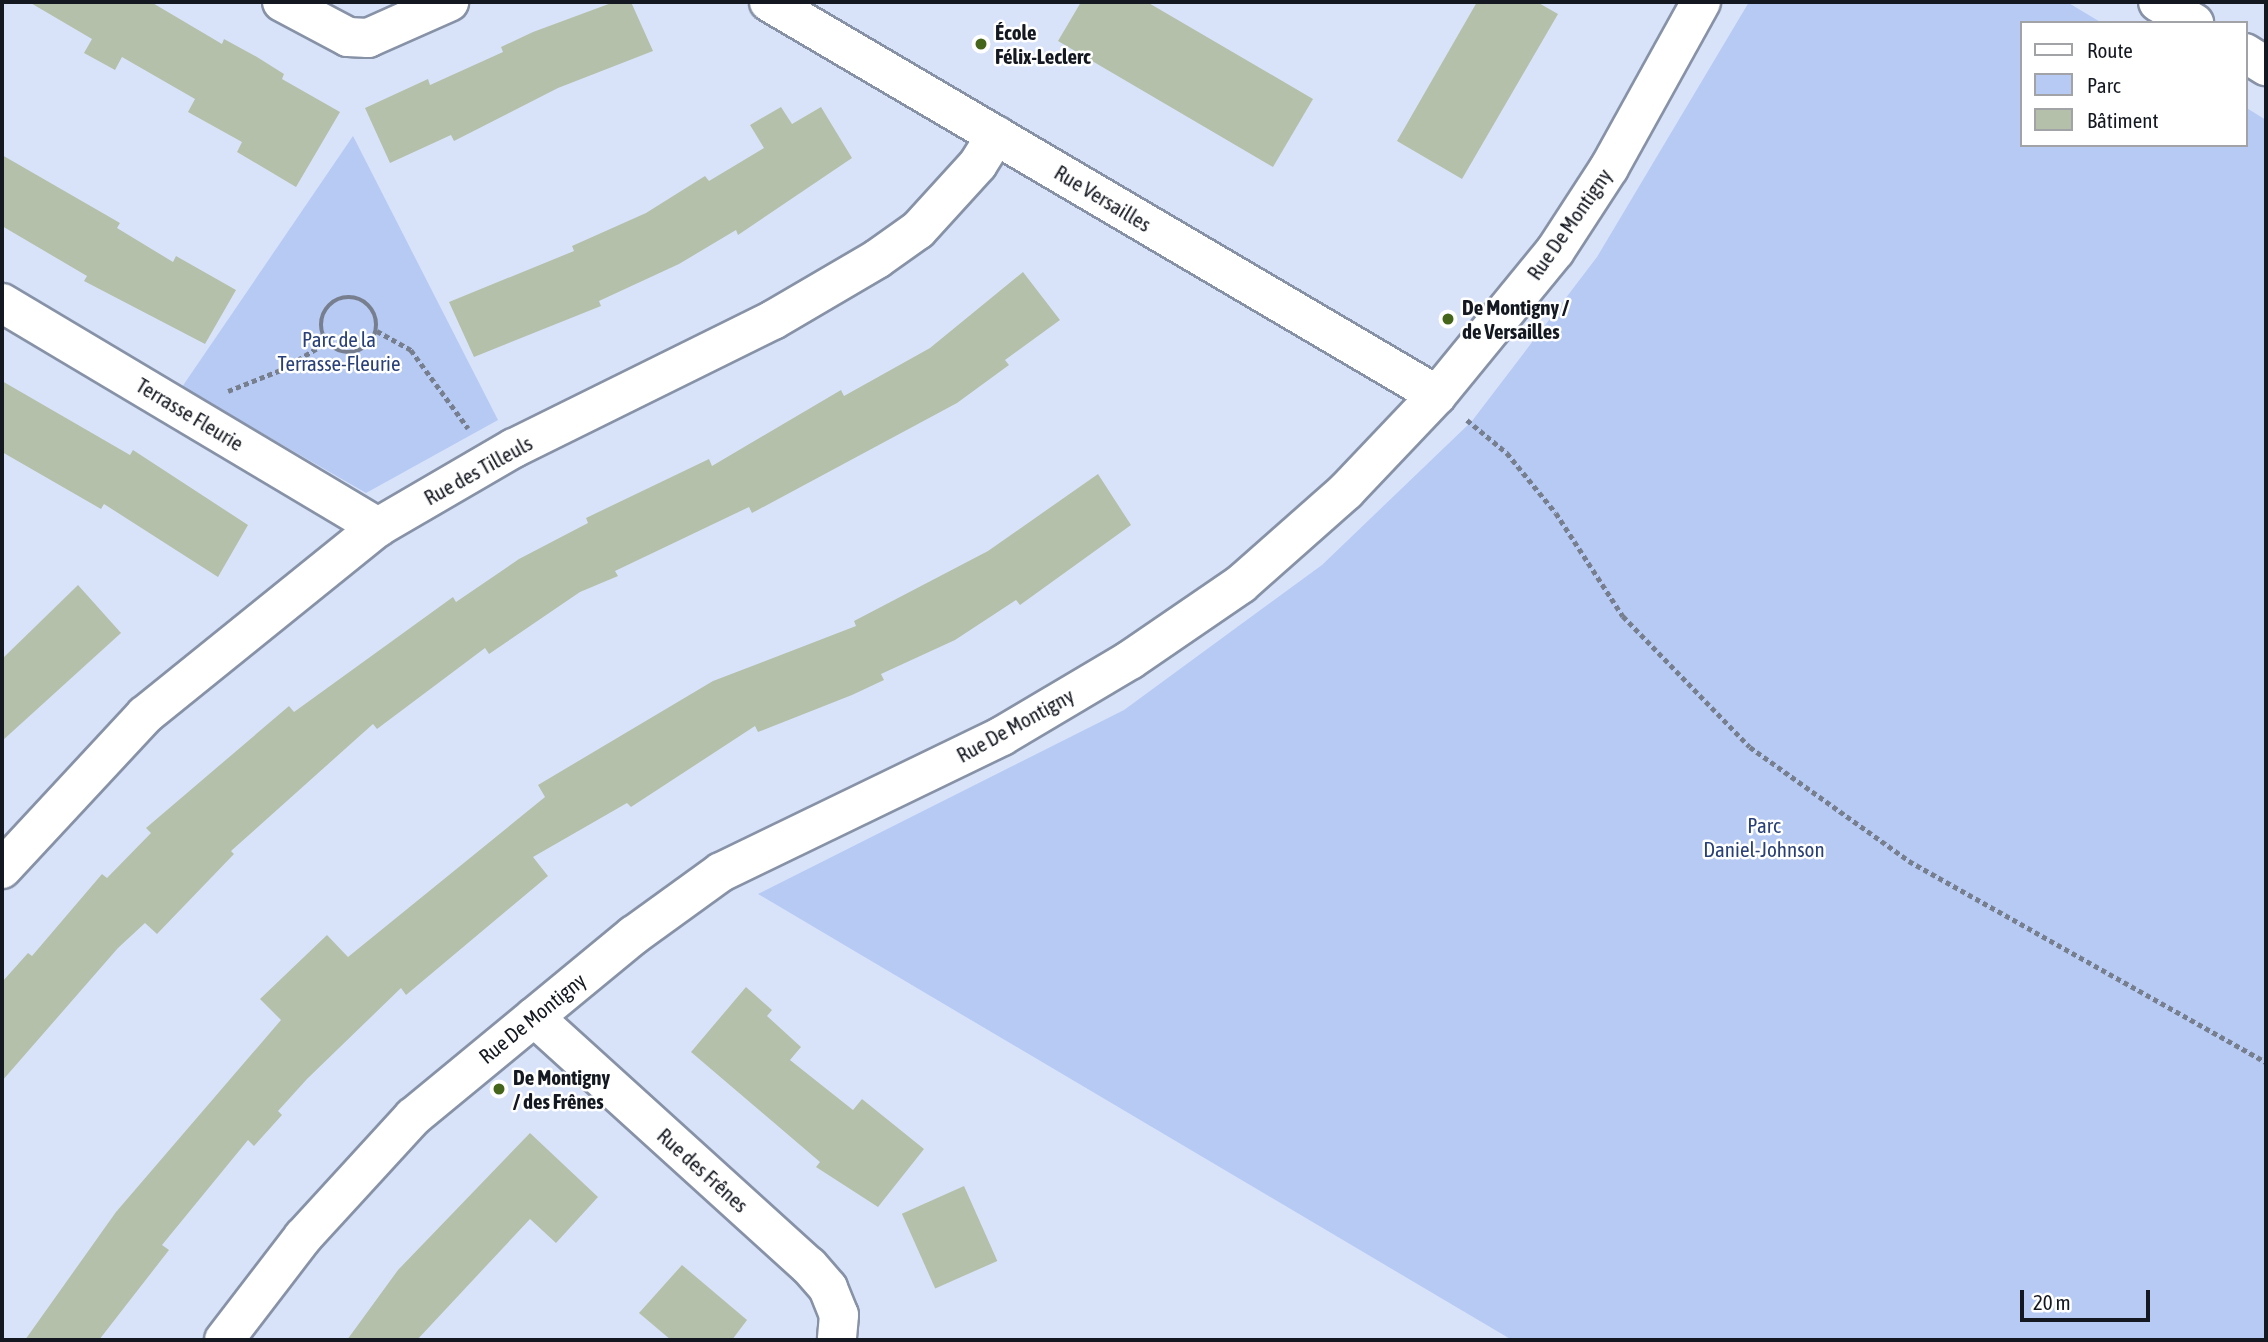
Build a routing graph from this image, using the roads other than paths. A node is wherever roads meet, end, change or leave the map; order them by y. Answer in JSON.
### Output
{"nodes":[{"id":1,"x":282,"y":2,"type":"edge"},
{"id":2,"x":449,"y":2,"type":"edge"},
{"id":3,"x":769,"y":2,"type":"edge"},
{"id":4,"x":1701,"y":2,"type":"edge"},
{"id":5,"x":2158,"y":2,"type":"edge"},
{"id":6,"x":2191,"y":21,"type":"edge"},
{"id":7,"x":2247,"y":54,"type":"edge"},
{"id":8,"x":2266,"y":66,"type":"edge"},
{"id":9,"x":996,"y":135,"type":"junction"},
{"id":10,"x":2,"y":303,"type":"edge"},
{"id":11,"x":1437,"y":395,"type":"junction"},
{"id":12,"x":378,"y":527,"type":"junction"},
{"id":13,"x":2,"y":869,"type":"edge"},
{"id":14,"x":534,"y":1017,"type":"junction"},
{"id":15,"x":225,"y":1340,"type":"edge"},
{"id":16,"x":837,"y":1340,"type":"edge"}],
"edges":[{"from":1,"to":2,"type":"street"},
{"from":3,"to":9,"type":"street","name":"Rue Versailles"},
{"from":4,"to":11,"type":"street","name":"Rue De Montigny"},
{"from":5,"to":6,"type":"street"},
{"from":7,"to":8,"type":"street"},
{"from":9,"to":11,"type":"street","name":"Rue Versailles"},
{"from":9,"to":12,"type":"street","name":"Rue des Tilleuls"},
{"from":10,"to":12,"type":"street","name":"Terrasse Fleurie"},
{"from":11,"to":14,"type":"street","name":"Rue De Montigny"},
{"from":12,"to":13,"type":"street","name":"Rue des Tilleuls"},
{"from":14,"to":15,"type":"street","name":"Rue De Montigny"},
{"from":14,"to":16,"type":"street","name":"Rue des Frênes"}]}
